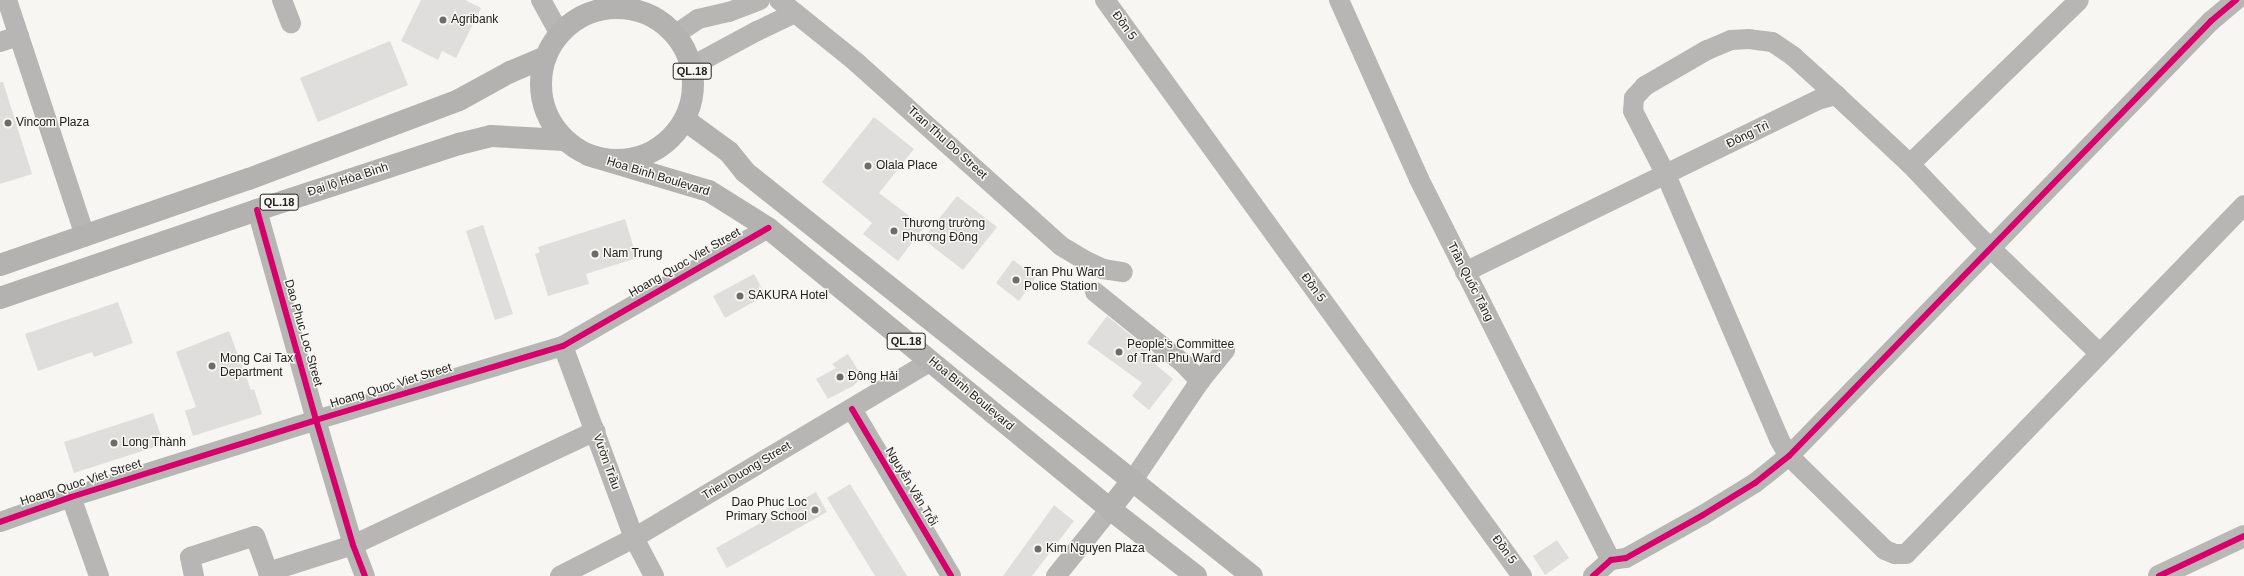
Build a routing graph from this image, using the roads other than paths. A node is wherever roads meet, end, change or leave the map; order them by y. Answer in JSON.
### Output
{"nodes":[{"id":1,"x":7,"y":0,"type":"edge"},
{"id":2,"x":282,"y":0,"type":"edge"},
{"id":3,"x":542,"y":0,"type":"edge"},
{"id":4,"x":760,"y":0,"type":"edge"},
{"id":5,"x":779,"y":0,"type":"edge"},
{"id":6,"x":1105,"y":0,"type":"edge"},
{"id":7,"x":1339,"y":0,"type":"edge"},
{"id":8,"x":2079,"y":0,"type":"edge"},
{"id":9,"x":2236,"y":0,"type":"edge"},
{"id":10,"x":628,"y":5,"type":"edge"},
{"id":11,"x":795,"y":13,"type":"junction"},
{"id":12,"x":291,"y":24,"type":"dead end"},
{"id":13,"x":560,"y":34,"type":"junction"},
{"id":14,"x":676,"y":34,"type":"junction"},
{"id":15,"x":19,"y":36,"type":"junction"},
{"id":16,"x":0,"y":42,"type":"edge"},
{"id":17,"x":546,"y":57,"type":"junction"},
{"id":18,"x":692,"y":66,"type":"junction"},
{"id":19,"x":1836,"y":96,"type":"junction"},
{"id":20,"x":685,"y":120,"type":"junction"},
{"id":21,"x":564,"y":140,"type":"junction"},
{"id":22,"x":588,"y":155,"type":"junction"},
{"id":23,"x":1910,"y":164,"type":"junction"},
{"id":24,"x":1666,"y":176,"type":"junction"},
{"id":25,"x":249,"y":179,"type":"junction"},
{"id":26,"x":2244,"y":205,"type":"edge"},
{"id":27,"x":257,"y":210,"type":"junction"},
{"id":28,"x":768,"y":228,"type":"junction"},
{"id":29,"x":85,"y":236,"type":"junction"},
{"id":30,"x":1992,"y":248,"type":"junction"},
{"id":31,"x":0,"y":265,"type":"edge"},
{"id":32,"x":1123,"y":272,"type":"dead end"},
{"id":33,"x":1465,"y":272,"type":"junction"},
{"id":34,"x":1095,"y":292,"type":"dead end"},
{"id":35,"x":0,"y":298,"type":"edge"},
{"id":36,"x":958,"y":341,"type":"junction"},
{"id":37,"x":563,"y":346,"type":"junction"},
{"id":38,"x":1225,"y":350,"type":"dead end"},
{"id":39,"x":2100,"y":354,"type":"junction"},
{"id":40,"x":934,"y":364,"type":"junction"},
{"id":41,"x":1200,"y":381,"type":"junction"},
{"id":42,"x":852,"y":409,"type":"junction"},
{"id":43,"x":316,"y":420,"type":"junction"},
{"id":44,"x":595,"y":431,"type":"junction"},
{"id":45,"x":1789,"y":456,"type":"junction"},
{"id":46,"x":1133,"y":480,"type":"junction"},
{"id":47,"x":71,"y":496,"type":"junction"},
{"id":48,"x":1110,"y":509,"type":"junction"},
{"id":49,"x":0,"y":522,"type":"edge"},
{"id":50,"x":2244,"y":536,"type":"edge"},
{"id":51,"x":634,"y":538,"type":"junction"},
{"id":52,"x":354,"y":545,"type":"junction"},
{"id":53,"x":1611,"y":560,"type":"junction"},
{"id":54,"x":99,"y":576,"type":"edge"},
{"id":55,"x":194,"y":576,"type":"edge"},
{"id":56,"x":366,"y":576,"type":"edge"},
{"id":57,"x":560,"y":576,"type":"edge"},
{"id":58,"x":654,"y":576,"type":"edge"},
{"id":59,"x":951,"y":576,"type":"edge"},
{"id":60,"x":1056,"y":576,"type":"edge"},
{"id":61,"x":1196,"y":576,"type":"edge"},
{"id":62,"x":1252,"y":576,"type":"edge"},
{"id":63,"x":1522,"y":576,"type":"edge"},
{"id":64,"x":1593,"y":576,"type":"edge"},
{"id":65,"x":2160,"y":576,"type":"edge"}],
"edges":[{"from":1,"to":15,"type":"street"},
{"from":2,"to":12,"type":"street"},
{"from":3,"to":13,"type":"street"},
{"from":4,"to":14,"type":"street"},
{"from":5,"to":11,"type":"street","name":"Tran Thu Do Street"},
{"from":6,"to":63,"type":"street","name":"Đồn 5"},
{"from":7,"to":33,"type":"street","name":"Trần Quốc Tảng"},
{"from":8,"to":23,"type":"street"},
{"from":9,"to":30,"type":"street"},
{"from":10,"to":13,"type":"highway","number":"QL.18"},
{"from":10,"to":14,"type":"highway","number":"QL.18"},
{"from":11,"to":18,"type":"street"},
{"from":11,"to":32,"type":"street","name":"Tran Thu Do Street"},
{"from":13,"to":17,"type":"highway","number":"QL.18"},
{"from":14,"to":18,"type":"highway","number":"QL.18"},
{"from":15,"to":16,"type":"street"},
{"from":15,"to":29,"type":"street"},
{"from":17,"to":21,"type":"highway","number":"QL.18"},
{"from":17,"to":25,"type":"highway","number":"QL.18"},
{"from":18,"to":20,"type":"highway","number":"QL.18"},
{"from":19,"to":23,"type":"street"},
{"from":19,"to":24,"type":"street","name":"Đông Trì"},
{"from":19,"to":24,"type":"street"},
{"from":20,"to":22,"type":"highway","number":"QL.18"},
{"from":20,"to":36,"type":"highway","number":"QL.18"},
{"from":21,"to":22,"type":"highway","number":"QL.18"},
{"from":21,"to":27,"type":"highway","name":"Đại lộ Hòa Bình","number":"QL.18"},
{"from":22,"to":28,"type":"highway","name":"Hoa Binh Boulevard","number":"QL.18"},
{"from":23,"to":30,"type":"street"},
{"from":24,"to":33,"type":"street","name":"Đông Trì"},
{"from":24,"to":45,"type":"street"},
{"from":25,"to":27,"type":"highway"},
{"from":25,"to":29,"type":"highway","number":"QL.18"},
{"from":26,"to":39,"type":"street"},
{"from":27,"to":35,"type":"highway","name":"Đại lộ Hòa Bình","number":"QL.18"},
{"from":27,"to":43,"type":"street","name":"Dao Phuc Loc Street"},
{"from":28,"to":37,"type":"street","name":"Hoang Quoc Viet Street"},
{"from":28,"to":40,"type":"highway","name":"Hoa Binh Boulevard","number":"QL.18"},
{"from":29,"to":31,"type":"highway","number":"QL.18"},
{"from":30,"to":39,"type":"street"},
{"from":30,"to":45,"type":"street"},
{"from":33,"to":53,"type":"street","name":"Trần Quốc Tảng"},
{"from":34,"to":41,"type":"street"},
{"from":36,"to":40,"type":"highway"},
{"from":36,"to":46,"type":"highway","number":"QL.18"},
{"from":37,"to":43,"type":"street","name":"Hoang Quoc Viet Street"},
{"from":37,"to":44,"type":"street","name":"Vườn Trầu"},
{"from":38,"to":41,"type":"street"},
{"from":39,"to":45,"type":"street"},
{"from":40,"to":42,"type":"street","name":"Trieu Duong Street"},
{"from":40,"to":48,"type":"highway","name":"Hoa Binh Boulevard","number":"QL.18"},
{"from":41,"to":46,"type":"street"},
{"from":42,"to":51,"type":"street","name":"Trieu Duong Street"},
{"from":42,"to":59,"type":"street","name":"Nguyễn Văn Trỗi"},
{"from":43,"to":47,"type":"street","name":"Hoang Quoc Viet Street"},
{"from":43,"to":52,"type":"street","name":"Dao Phuc Loc Street"},
{"from":44,"to":51,"type":"street","name":"Vườn Trầu"},
{"from":44,"to":52,"type":"street"},
{"from":45,"to":53,"type":"street"},
{"from":46,"to":48,"type":"highway"},
{"from":46,"to":62,"type":"highway","number":"QL.18"},
{"from":47,"to":49,"type":"street","name":"Hoang Quoc Viet Street"},
{"from":47,"to":54,"type":"street"},
{"from":48,"to":60,"type":"street"},
{"from":48,"to":61,"type":"highway","name":"Hoa Binh Boulevard","number":"QL.18"},
{"from":50,"to":65,"type":"main road"},
{"from":51,"to":57,"type":"street","name":"Trieu Duong Street"},
{"from":51,"to":58,"type":"street","name":"Vườn Trầu"},
{"from":52,"to":55,"type":"street"},
{"from":52,"to":56,"type":"street","name":"Dao Phuc Loc Street"},
{"from":53,"to":64,"type":"street"}]}
